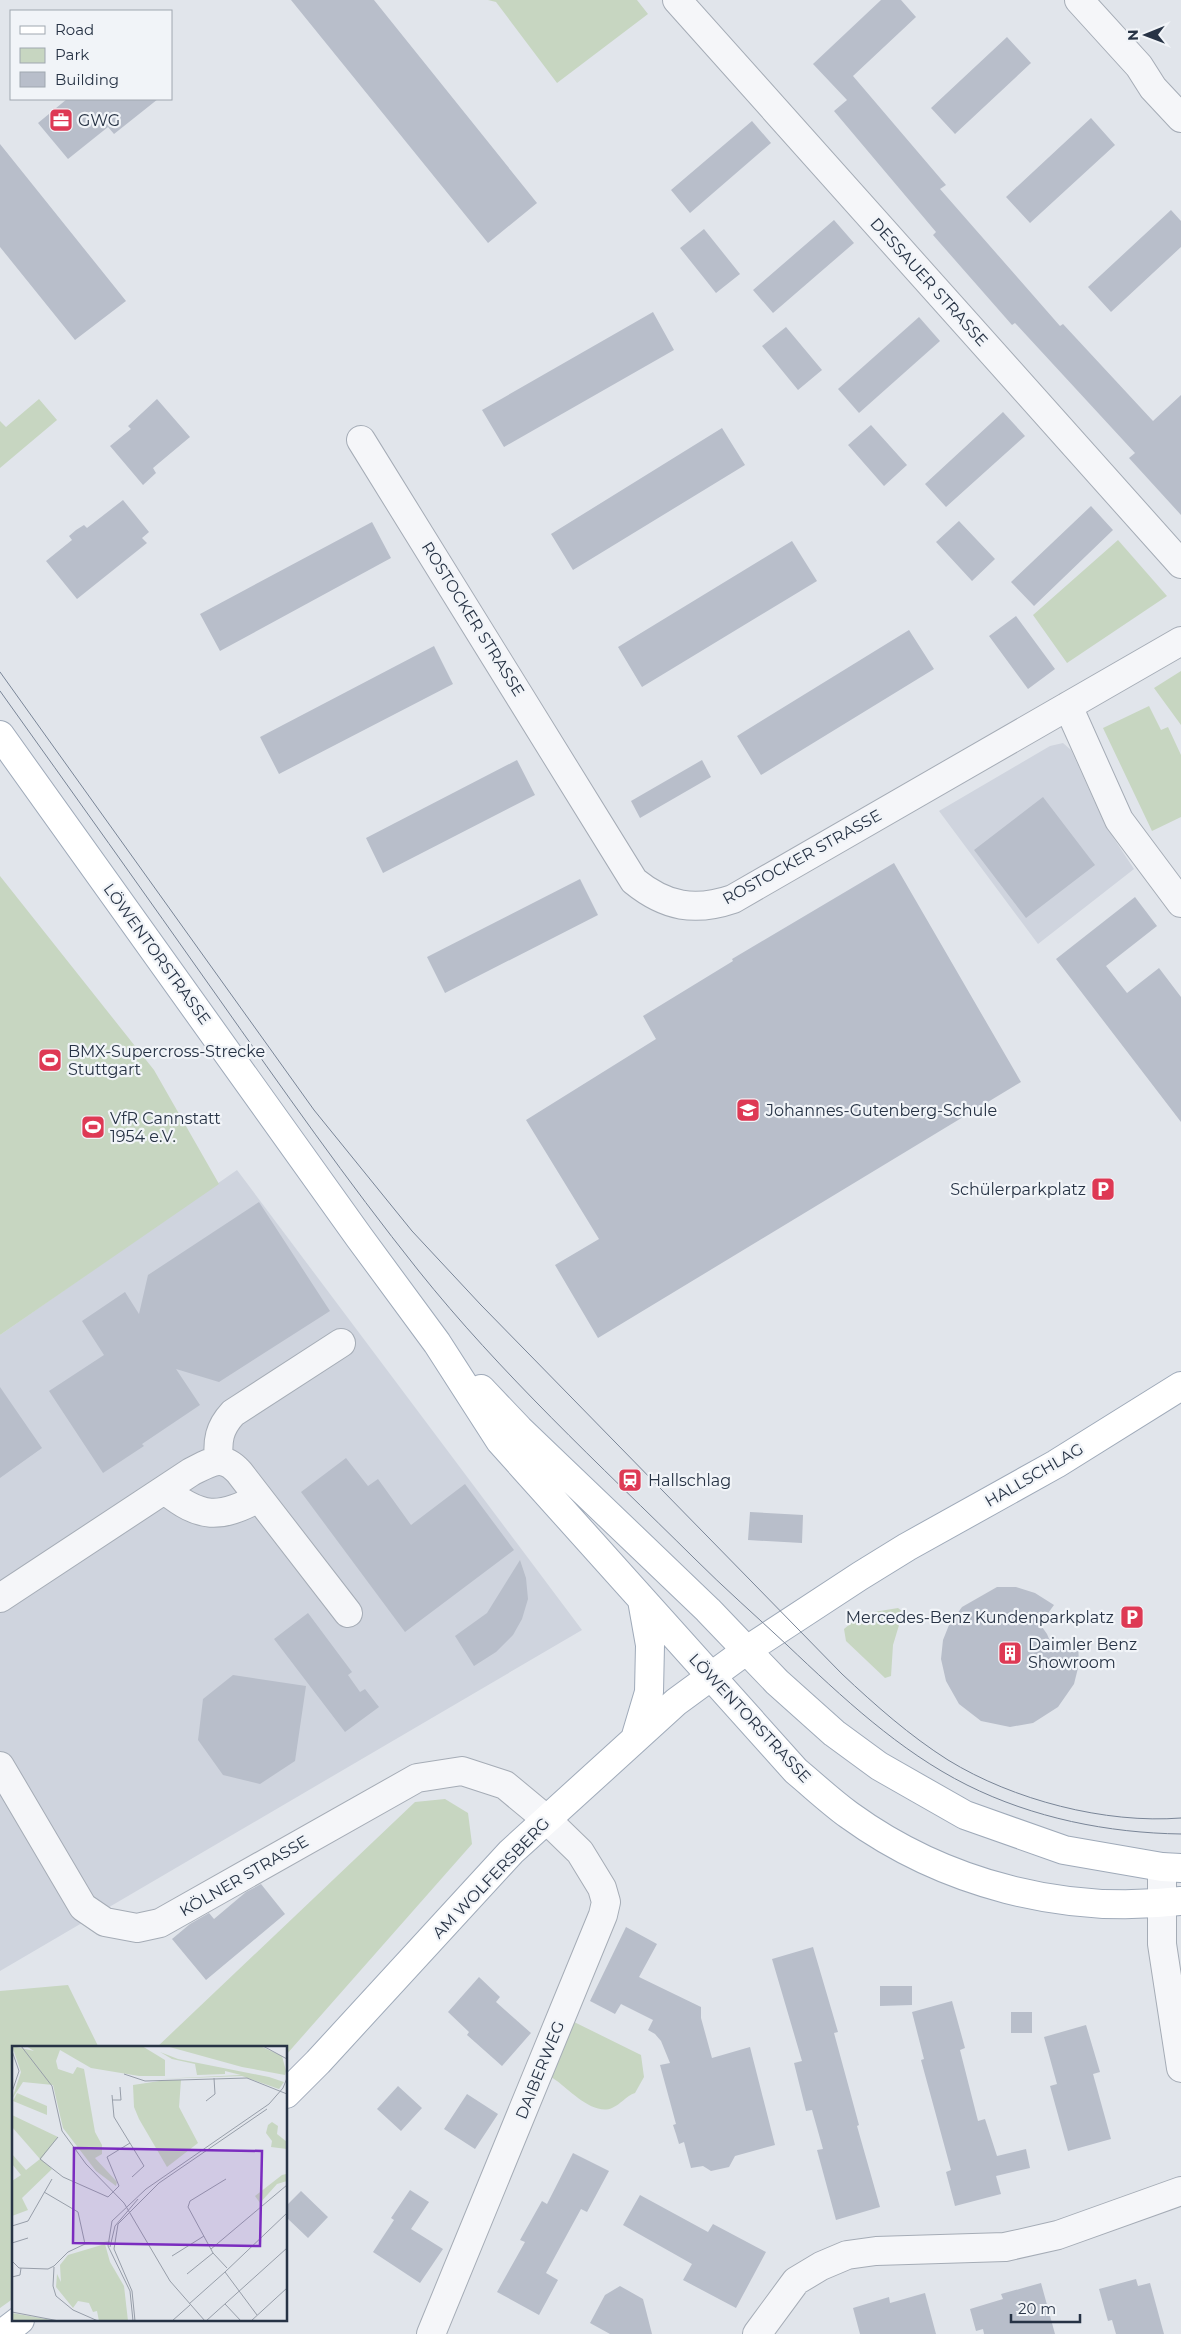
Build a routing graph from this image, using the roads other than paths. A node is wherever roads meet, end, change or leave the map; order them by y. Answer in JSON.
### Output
{"nodes":[{"id":1,"x":677,"y":0,"type":"edge"},
{"id":2,"x":1079,"y":0,"type":"edge"},
{"id":3,"x":1181,"y":118,"type":"edge"},
{"id":4,"x":361,"y":440,"type":"dead end"},
{"id":5,"x":1181,"y":564,"type":"edge"},
{"id":6,"x":1181,"y":641,"type":"edge"},
{"id":7,"x":1068,"y":706,"type":"junction"},
{"id":8,"x":0,"y":735,"type":"edge"},
{"id":9,"x":1181,"y":903,"type":"edge"},
{"id":10,"x":437,"y":1342,"type":"junction"},
{"id":11,"x":341,"y":1344,"type":"dead end"},
{"id":12,"x":1181,"y":1386,"type":"edge"},
{"id":13,"x":219,"y":1460,"type":"junction"},
{"id":14,"x":165,"y":1490,"type":"junction"},
{"id":15,"x":259,"y":1498,"type":"junction"},
{"id":16,"x":0,"y":1598,"type":"edge"},
{"id":17,"x":642,"y":1600,"type":"junction"},
{"id":18,"x":348,"y":1613,"type":"dead end"},
{"id":19,"x":747,"y":1650,"type":"junction"},
{"id":20,"x":710,"y":1676,"type":"junction"},
{"id":21,"x":635,"y":1740,"type":"junction"},
{"id":22,"x":0,"y":1766,"type":"edge"},
{"id":23,"x":546,"y":1819,"type":"junction"},
{"id":24,"x":1172,"y":1867,"type":"edge"},
{"id":25,"x":1171,"y":1903,"type":"edge"},
{"id":26,"x":1181,"y":2068,"type":"edge"},
{"id":27,"x":288,"y":2092,"type":"edge"},
{"id":28,"x":1181,"y":2191,"type":"edge"},
{"id":29,"x":17,"y":2322,"type":"edge"},
{"id":30,"x":2,"y":2334,"type":"edge"},
{"id":31,"x":431,"y":2334,"type":"edge"},
{"id":32,"x":757,"y":2334,"type":"edge"}],
"edges":[{"from":1,"to":5,"type":"street","name":"DESSAUER STRASSE"},
{"from":2,"to":3,"type":"street"},
{"from":4,"to":7,"type":"street","name":"ROSTOCKER STRASSE"},
{"from":6,"to":7,"type":"street","name":"ROSTOCKER STRASSE"},
{"from":7,"to":9,"type":"street"},
{"from":8,"to":10,"type":"main road","name":"LÖWENTORSTRASSE"},
{"from":10,"to":17,"type":"main road","name":"LÖWENTORSTRASSE"},
{"from":10,"to":19,"type":"main road","name":"LÖWENTORSTRASSE"},
{"from":11,"to":13,"type":"street"},
{"from":12,"to":19,"type":"main road","name":"HALLSCHLAG"},
{"from":13,"to":14,"type":"street"},
{"from":13,"to":15,"type":"street"},
{"from":14,"to":15,"type":"street"},
{"from":14,"to":16,"type":"street"},
{"from":15,"to":18,"type":"street"},
{"from":17,"to":20,"type":"main road","name":"LÖWENTORSTRASSE"},
{"from":17,"to":21,"type":"main road"},
{"from":19,"to":20,"type":"main road","name":"HALLSCHLAG"},
{"from":19,"to":24,"type":"main road","name":"LÖWENTORSTRASSE"},
{"from":20,"to":21,"type":"main road","name":"AM WOLFERSBERG"},
{"from":20,"to":25,"type":"main road","name":"LÖWENTORSTRASSE"},
{"from":21,"to":23,"type":"main road","name":"AM WOLFERSBERG"},
{"from":22,"to":23,"type":"street","name":"KÖLNER STRASSE"},
{"from":23,"to":27,"type":"main road","name":"AM WOLFERSBERG"},
{"from":23,"to":31,"type":"street","name":"DAIBERWEG"},
{"from":24,"to":25,"type":"street"},
{"from":25,"to":26,"type":"street"},
{"from":28,"to":32,"type":"street"},
{"from":29,"to":30,"type":"main road"}]}
